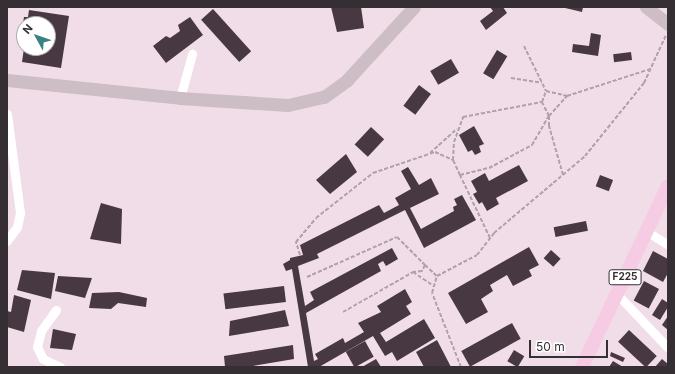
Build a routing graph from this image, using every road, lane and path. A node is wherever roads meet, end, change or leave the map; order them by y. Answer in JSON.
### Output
{"nodes":[{"id":1,"x":414,"y":7,"type":"edge"},
{"id":2,"x":646,"y":7,"type":"edge"},
{"id":3,"x":668,"y":24,"type":"edge"},
{"id":4,"x":668,"y":32,"type":"edge"},
{"id":5,"x":524,"y":46,"type":"dead end"},
{"id":6,"x":192,"y":54,"type":"dead end"},
{"id":7,"x":650,"y":69,"type":"junction"},
{"id":8,"x":511,"y":78,"type":"dead end"},
{"id":9,"x":7,"y":80,"type":"edge"},
{"id":10,"x":542,"y":83,"type":"junction"},
{"id":11,"x":546,"y":91,"type":"junction"},
{"id":12,"x":566,"y":96,"type":"junction"},
{"id":13,"x":180,"y":98,"type":"junction"},
{"id":14,"x":542,"y":102,"type":"junction"},
{"id":15,"x":7,"y":114,"type":"edge"},
{"id":16,"x":549,"y":116,"type":"junction"},
{"id":17,"x":457,"y":129,"type":"junction"},
{"id":18,"x":429,"y":154,"type":"junction"},
{"id":19,"x":453,"y":160,"type":"junction"},
{"id":20,"x":460,"y":175,"type":"junction"},
{"id":21,"x":563,"y":176,"type":"junction"},
{"id":22,"x":668,"y":186,"type":"edge"},
{"id":23,"x":646,"y":231,"type":"junction"},
{"id":24,"x":490,"y":238,"type":"junction"},
{"id":25,"x":7,"y":240,"type":"edge"},
{"id":26,"x":668,"y":245,"type":"edge"},
{"id":27,"x":300,"y":255,"type":"dead end"},
{"id":28,"x":425,"y":265,"type":"junction"},
{"id":29,"x":413,"y":272,"type":"junction"},
{"id":30,"x":437,"y":276,"type":"junction"},
{"id":31,"x":307,"y":278,"type":"dead end"},
{"id":32,"x":434,"y":286,"type":"junction"},
{"id":33,"x":617,"y":294,"type":"junction"},
{"id":34,"x":56,"y":310,"type":"dead end"},
{"id":35,"x":343,"y":312,"type":"dead end"},
{"id":36,"x":668,"y":348,"type":"edge"},
{"id":37,"x":60,"y":367,"type":"edge"},
{"id":38,"x":461,"y":367,"type":"edge"},
{"id":39,"x":582,"y":367,"type":"edge"}],
"edges":[{"from":1,"to":13,"type":"street"},
{"from":2,"to":3,"type":"street"},
{"from":4,"to":7,"type":"path"},
{"from":5,"to":10,"type":"path"},
{"from":6,"to":13,"type":"street"},
{"from":7,"to":12,"type":"path"},
{"from":7,"to":21,"type":"path"},
{"from":8,"to":10,"type":"path"},
{"from":9,"to":13,"type":"street"},
{"from":10,"to":11,"type":"path"},
{"from":11,"to":12,"type":"path"},
{"from":11,"to":14,"type":"path"},
{"from":12,"to":16,"type":"path"},
{"from":14,"to":16,"type":"path"},
{"from":14,"to":17,"type":"path"},
{"from":15,"to":25,"type":"street"},
{"from":16,"to":20,"type":"path"},
{"from":16,"to":21,"type":"path"},
{"from":17,"to":18,"type":"path"},
{"from":17,"to":19,"type":"path"},
{"from":18,"to":19,"type":"path"},
{"from":18,"to":27,"type":"path"},
{"from":19,"to":20,"type":"path"},
{"from":20,"to":24,"type":"path"},
{"from":21,"to":24,"type":"path"},
{"from":22,"to":23,"type":"main road","number":"F225"},
{"from":23,"to":26,"type":"street"},
{"from":23,"to":33,"type":"main road","number":"F225"},
{"from":24,"to":30,"type":"path"},
{"from":28,"to":29,"type":"path"},
{"from":28,"to":30,"type":"path"},
{"from":28,"to":31,"type":"path"},
{"from":29,"to":32,"type":"path"},
{"from":29,"to":35,"type":"path"},
{"from":30,"to":32,"type":"path"},
{"from":32,"to":38,"type":"path"},
{"from":33,"to":36,"type":"street"},
{"from":33,"to":39,"type":"main road","number":"F225"},
{"from":34,"to":37,"type":"street"}]}
